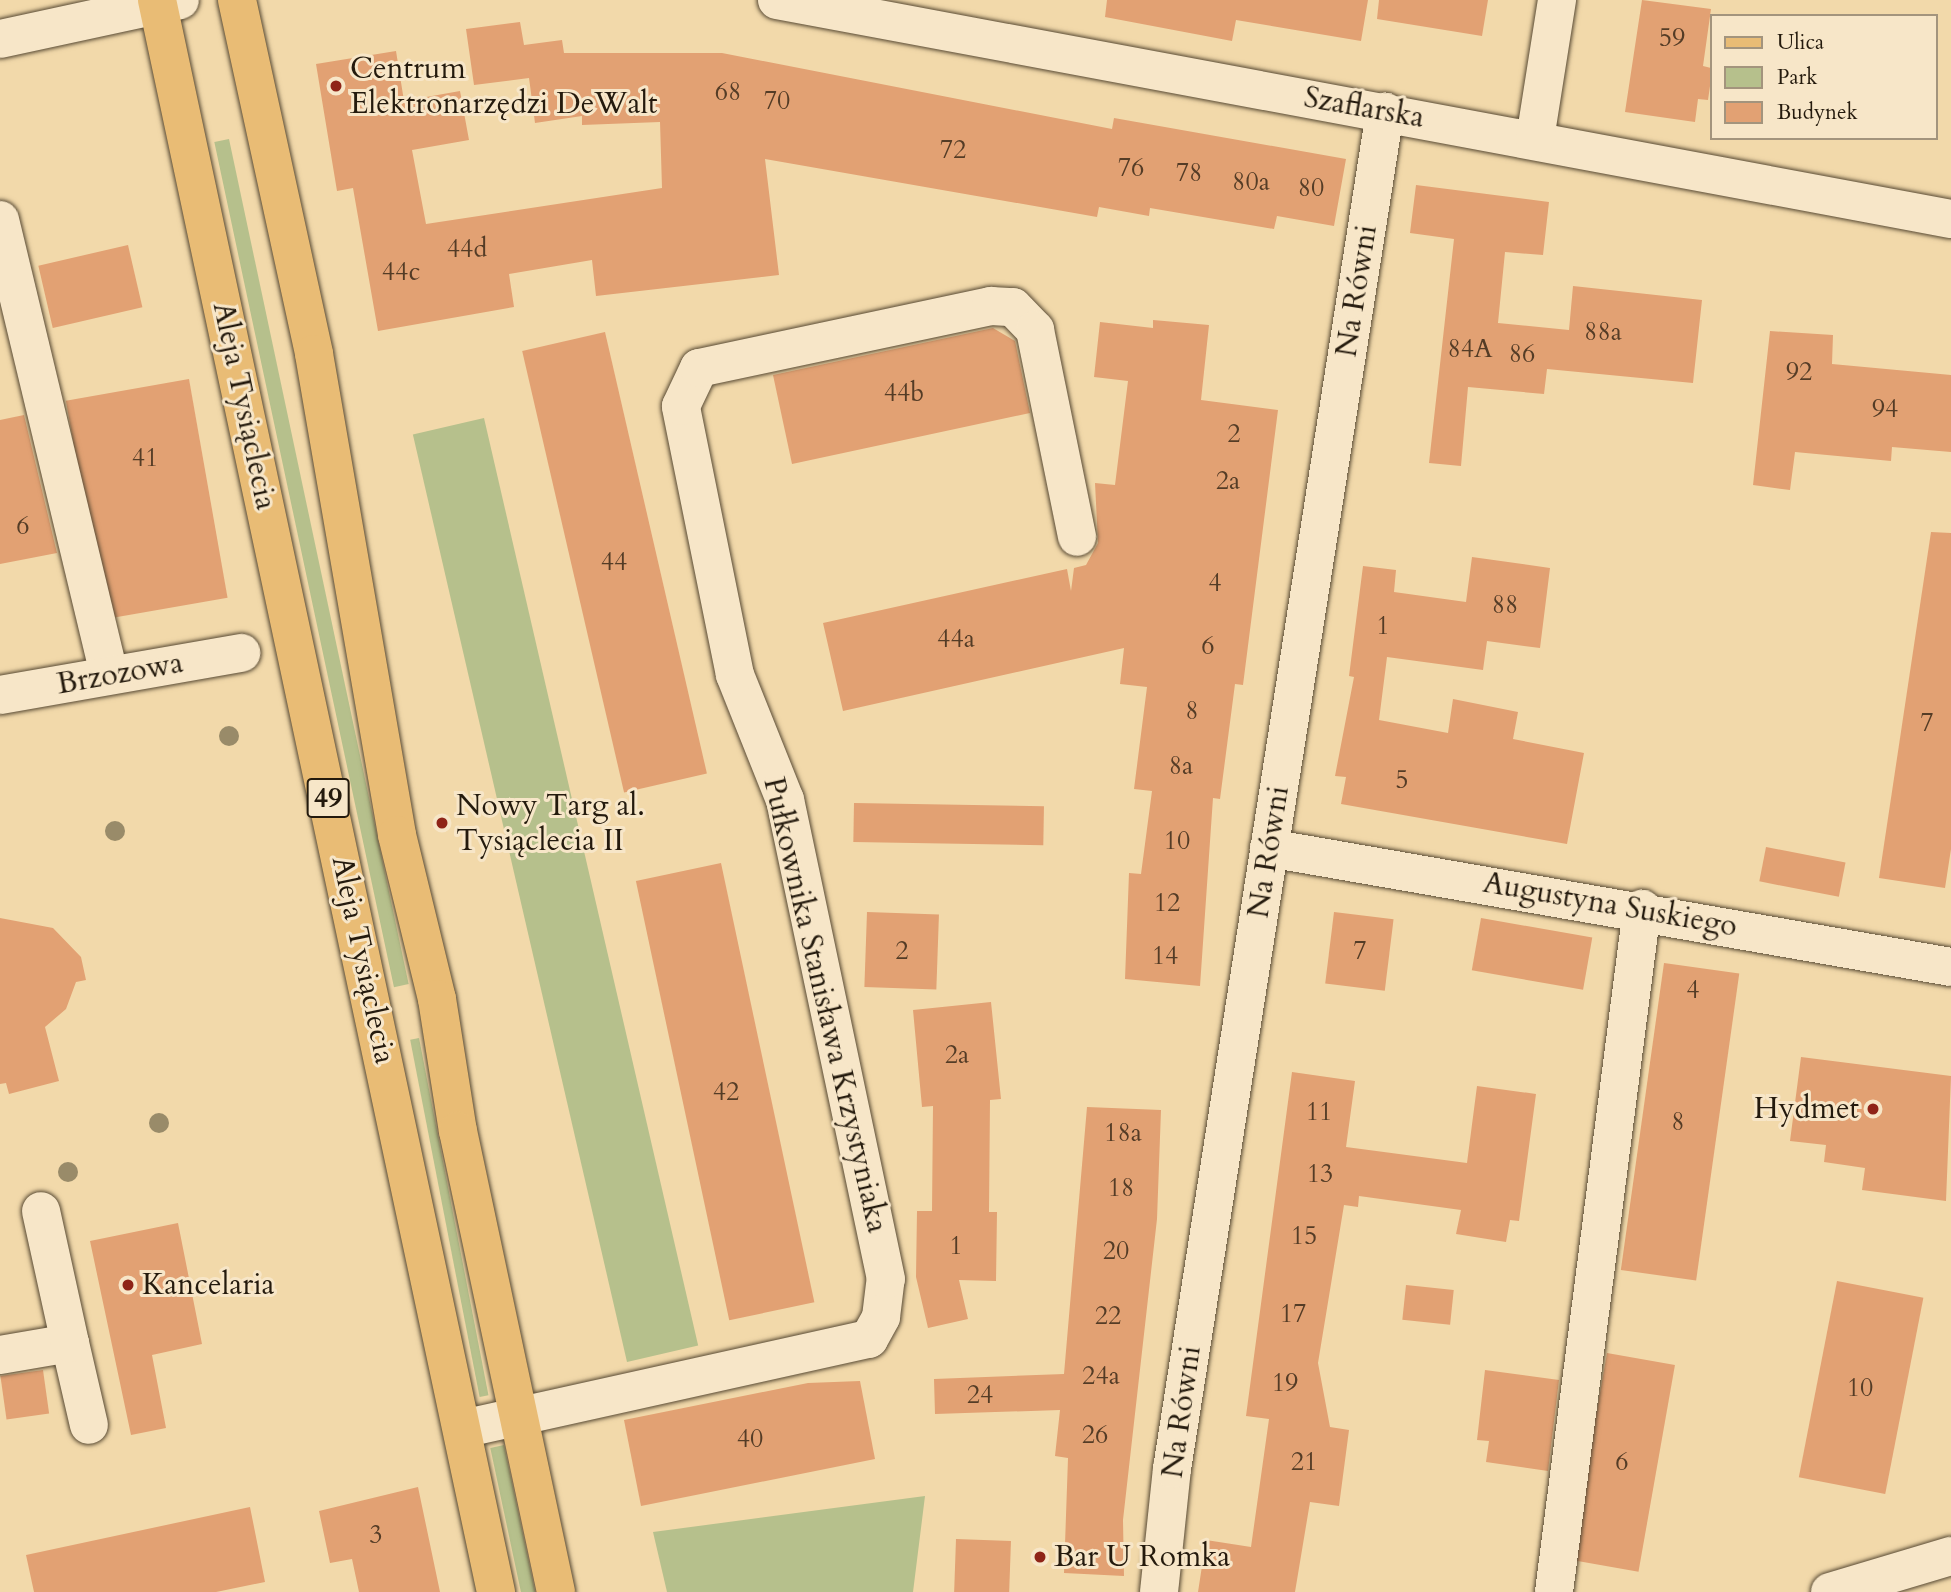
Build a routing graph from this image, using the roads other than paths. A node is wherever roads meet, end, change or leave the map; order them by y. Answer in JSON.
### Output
{"nodes":[{"id":1,"x":237,"y":0,"type":"edge"},
{"id":2,"x":777,"y":0,"type":"edge"},
{"id":3,"x":1558,"y":0,"type":"edge"},
{"id":4,"x":165,"y":2,"type":"edge"},
{"id":5,"x":0,"y":39,"type":"edge"},
{"id":6,"x":1385,"y":112,"type":"junction"},
{"id":7,"x":1535,"y":139,"type":"junction"},
{"id":8,"x":1951,"y":219,"type":"edge"},
{"id":9,"x":0,"y":220,"type":"edge"},
{"id":10,"x":1077,"y":537,"type":"dead end"},
{"id":11,"x":241,"y":653,"type":"dead end"},
{"id":12,"x":109,"y":675,"type":"junction"},
{"id":13,"x":0,"y":695,"type":"edge"},
{"id":14,"x":1269,"y":848,"type":"junction"},
{"id":15,"x":1642,"y":909,"type":"junction"},
{"id":16,"x":1951,"y":967,"type":"edge"},
{"id":17,"x":41,"y":1211,"type":"dead end"},
{"id":18,"x":70,"y":1343,"type":"junction"},
{"id":19,"x":0,"y":1355,"type":"edge"},
{"id":20,"x":518,"y":1417,"type":"junction"},
{"id":21,"x":89,"y":1425,"type":"dead end"},
{"id":22,"x":462,"y":1429,"type":"junction"},
{"id":23,"x":1951,"y":1556,"type":"edge"},
{"id":24,"x":496,"y":1592,"type":"edge"},
{"id":25,"x":556,"y":1592,"type":"edge"},
{"id":26,"x":1159,"y":1592,"type":"edge"},
{"id":27,"x":1554,"y":1592,"type":"edge"},
{"id":28,"x":1829,"y":1592,"type":"edge"}],
"edges":[{"from":1,"to":20,"type":"main road","name":"Aleja Tysiąclecia","number":"49"},
{"from":2,"to":6,"type":"street","name":"Szaflarska"},
{"from":3,"to":7,"type":"street"},
{"from":4,"to":5,"type":"street"},
{"from":4,"to":22,"type":"main road","name":"Aleja Tysiąclecia","number":"49"},
{"from":6,"to":7,"type":"street","name":"Szaflarska"},
{"from":6,"to":14,"type":"street","name":"Na Równi"},
{"from":7,"to":8,"type":"street","name":"Szaflarska"},
{"from":9,"to":12,"type":"street"},
{"from":10,"to":20,"type":"street","name":"Pułkownika Stanisława Krzystyniaka"},
{"from":11,"to":12,"type":"street","name":"Brzozowa"},
{"from":12,"to":13,"type":"street","name":"Brzozowa"},
{"from":14,"to":15,"type":"street","name":"Augustyna Suskiego"},
{"from":14,"to":26,"type":"street","name":"Na Równi"},
{"from":15,"to":16,"type":"street","name":"Augustyna Suskiego"},
{"from":15,"to":27,"type":"street"},
{"from":17,"to":18,"type":"street"},
{"from":18,"to":19,"type":"street"},
{"from":18,"to":21,"type":"street"},
{"from":20,"to":22,"type":"street","name":"Pułkownika Stanisława Krzystyniaka"},
{"from":20,"to":25,"type":"main road","name":"Aleja Tysiąclecia","number":"49"},
{"from":22,"to":24,"type":"main road","name":"Aleja Tysiąclecia","number":"49"},
{"from":23,"to":28,"type":"street"}]}
